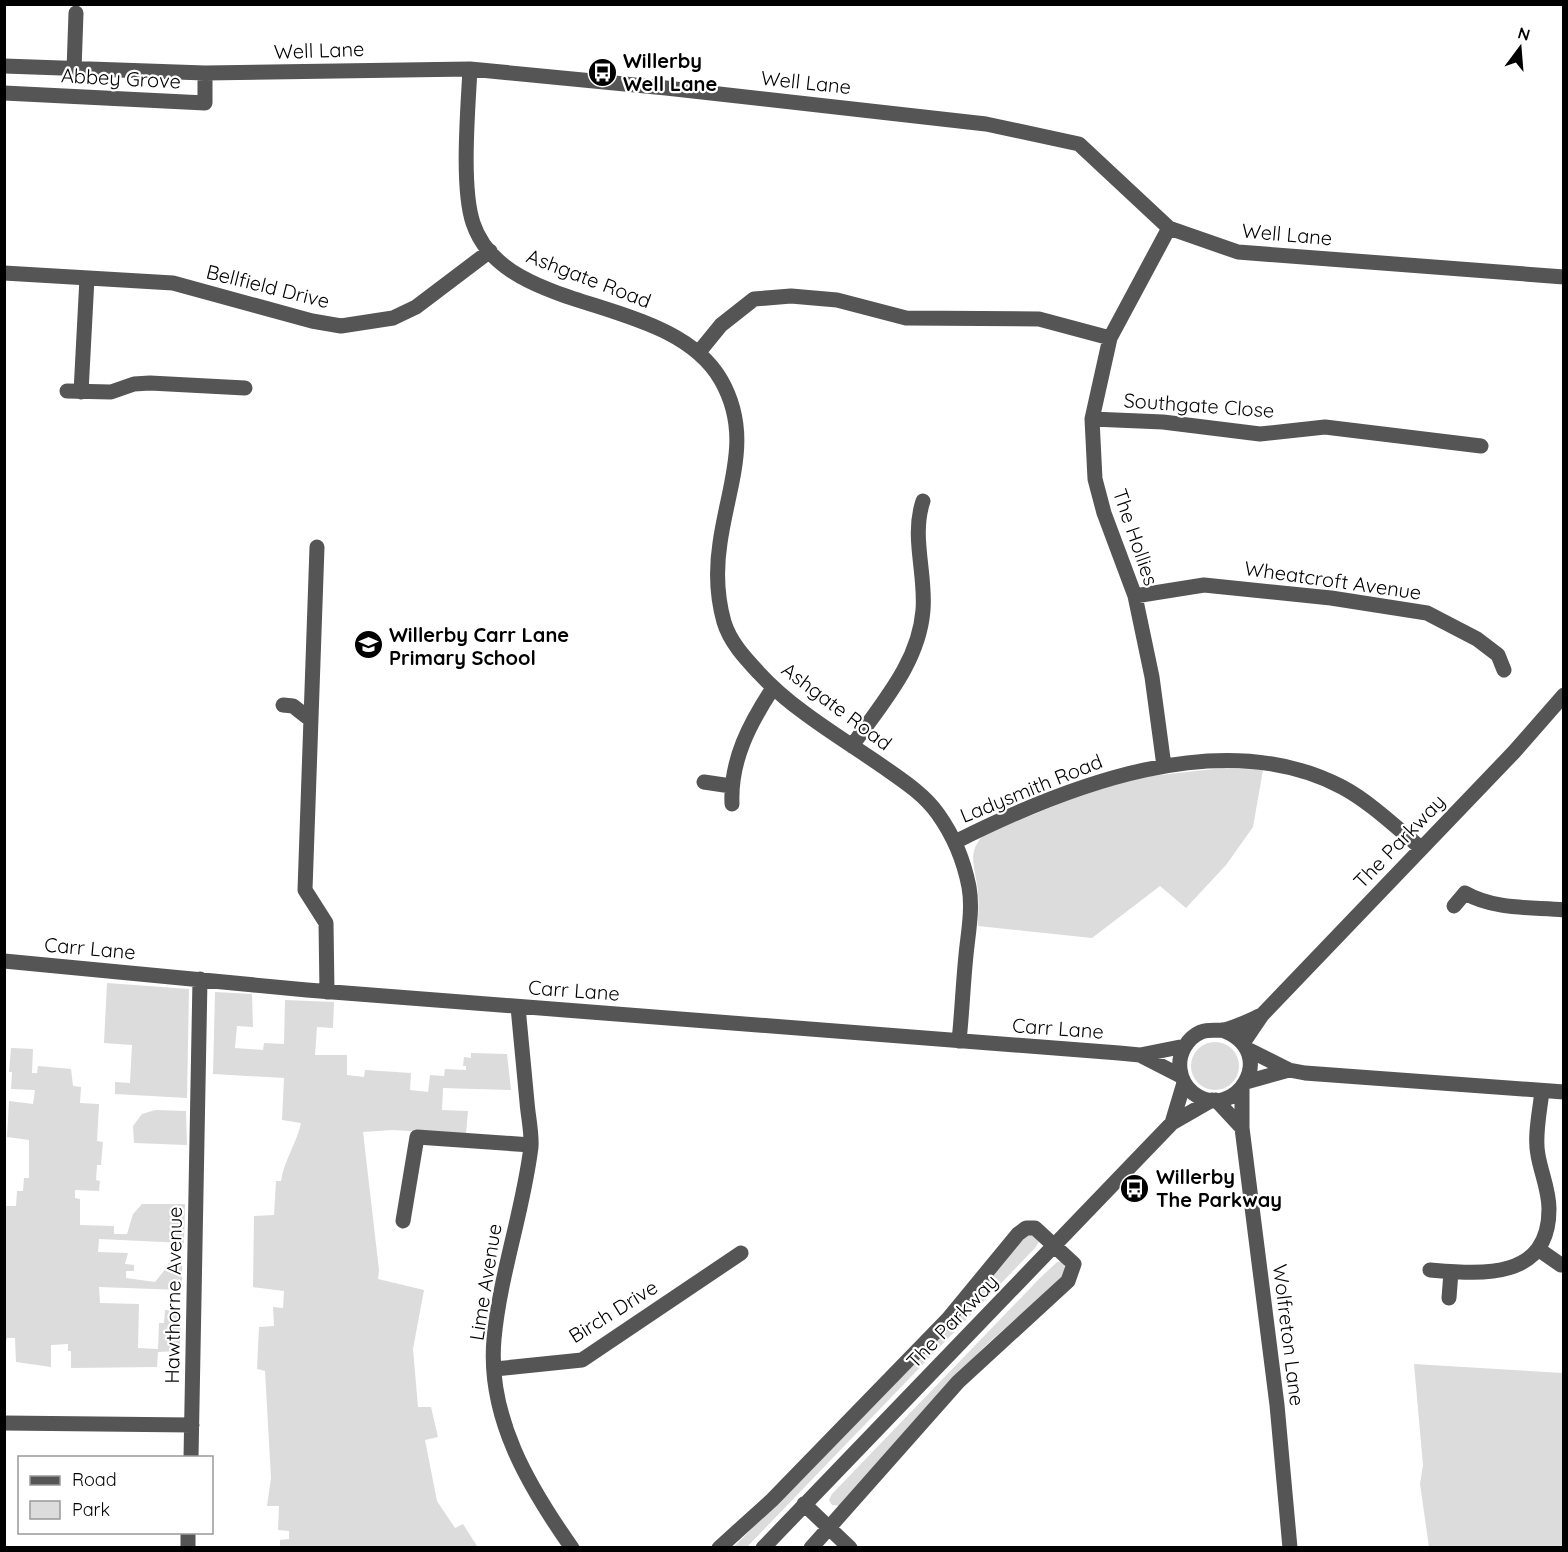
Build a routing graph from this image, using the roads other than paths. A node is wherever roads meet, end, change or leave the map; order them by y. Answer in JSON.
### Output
{"nodes":[{"id":1,"x":76,"y":13,"type":"dead end"},
{"id":2,"x":4,"y":66,"type":"edge"},
{"id":3,"x":470,"y":69,"type":"junction"},
{"id":4,"x":74,"y":70,"type":"junction"},
{"id":5,"x":206,"y":73,"type":"junction"},
{"id":6,"x":4,"y":93,"type":"edge"},
{"id":7,"x":1169,"y":228,"type":"junction"},
{"id":8,"x":490,"y":251,"type":"junction"},
{"id":9,"x":4,"y":273,"type":"edge"},
{"id":10,"x":1563,"y":277,"type":"edge"},
{"id":11,"x":87,"y":278,"type":"junction"},
{"id":12,"x":1110,"y":338,"type":"junction"},
{"id":13,"x":699,"y":352,"type":"junction"},
{"id":14,"x":245,"y":388,"type":"dead end"},
{"id":15,"x":1092,"y":419,"type":"junction"},
{"id":16,"x":1481,"y":446,"type":"dead end"},
{"id":17,"x":923,"y":501,"type":"dead end"},
{"id":18,"x":317,"y":547,"type":"dead end"},
{"id":19,"x":1135,"y":596,"type":"junction"},
{"id":20,"x":1504,"y":670,"type":"dead end"},
{"id":21,"x":773,"y":688,"type":"junction"},
{"id":22,"x":1563,"y":695,"type":"edge"},
{"id":23,"x":283,"y":705,"type":"dead end"},
{"id":24,"x":311,"y":720,"type":"junction"},
{"id":25,"x":852,"y":746,"type":"junction"},
{"id":26,"x":1164,"y":766,"type":"junction"},
{"id":27,"x":704,"y":782,"type":"dead end"},
{"id":28,"x":731,"y":786,"type":"junction"},
{"id":29,"x":732,"y":804,"type":"dead end"},
{"id":30,"x":955,"y":842,"type":"junction"},
{"id":31,"x":1421,"y":848,"type":"junction"},
{"id":32,"x":1454,"y":906,"type":"dead end"},
{"id":33,"x":1563,"y":910,"type":"edge"},
{"id":34,"x":4,"y":961,"type":"edge"},
{"id":35,"x":200,"y":979,"type":"junction"},
{"id":36,"x":327,"y":992,"type":"junction"},
{"id":37,"x":518,"y":1007,"type":"junction"},
{"id":38,"x":1262,"y":1015,"type":"junction"},
{"id":39,"x":1222,"y":1030,"type":"junction"},
{"id":40,"x":959,"y":1041,"type":"junction"},
{"id":41,"x":1185,"y":1046,"type":"junction"},
{"id":42,"x":1245,"y":1046,"type":"junction"},
{"id":43,"x":1140,"y":1055,"type":"junction"},
{"id":44,"x":1289,"y":1070,"type":"junction"},
{"id":45,"x":1183,"y":1079,"type":"junction"},
{"id":46,"x":1244,"y":1085,"type":"junction"},
{"id":47,"x":1542,"y":1091,"type":"junction"},
{"id":48,"x":1563,"y":1092,"type":"edge"},
{"id":49,"x":1214,"y":1100,"type":"junction"},
{"id":50,"x":1172,"y":1123,"type":"junction"},
{"id":51,"x":1242,"y":1128,"type":"junction"},
{"id":52,"x":531,"y":1145,"type":"junction"},
{"id":53,"x":403,"y":1221,"type":"dead end"},
{"id":54,"x":1055,"y":1245,"type":"junction"},
{"id":55,"x":1538,"y":1249,"type":"junction"},
{"id":56,"x":741,"y":1253,"type":"dead end"},
{"id":57,"x":1561,"y":1265,"type":"dead end"},
{"id":58,"x":1430,"y":1270,"type":"dead end"},
{"id":59,"x":1451,"y":1272,"type":"junction"},
{"id":60,"x":1449,"y":1298,"type":"dead end"},
{"id":61,"x":495,"y":1369,"type":"junction"},
{"id":62,"x":4,"y":1424,"type":"edge"},
{"id":63,"x":192,"y":1425,"type":"junction"},
{"id":64,"x":191,"y":1456,"type":"edge"},
{"id":65,"x":804,"y":1504,"type":"junction"},
{"id":66,"x":828,"y":1526,"type":"junction"},
{"id":67,"x":572,"y":1548,"type":"edge"},
{"id":68,"x":720,"y":1548,"type":"edge"},
{"id":69,"x":763,"y":1548,"type":"edge"},
{"id":70,"x":811,"y":1548,"type":"edge"},
{"id":71,"x":850,"y":1548,"type":"edge"},
{"id":72,"x":1290,"y":1548,"type":"edge"}],
"edges":[{"from":1,"to":4,"type":"street"},
{"from":2,"to":4,"type":"street","name":"Well Lane"},
{"from":3,"to":5,"type":"street","name":"Well Lane"},
{"from":3,"to":7,"type":"street","name":"Well Lane"},
{"from":3,"to":8,"type":"street","name":"Ashgate Road"},
{"from":4,"to":5,"type":"street","name":"Well Lane"},
{"from":5,"to":6,"type":"street","name":"Abbey Grove"},
{"from":7,"to":10,"type":"street","name":"Well Lane"},
{"from":7,"to":12,"type":"street","name":"The Hollies"},
{"from":8,"to":11,"type":"street","name":"Bellfield Drive"},
{"from":8,"to":13,"type":"street","name":"Ashgate Road"},
{"from":9,"to":11,"type":"street","name":"Bellfield Drive"},
{"from":11,"to":14,"type":"street"},
{"from":12,"to":13,"type":"street"},
{"from":12,"to":15,"type":"street","name":"The Hollies"},
{"from":13,"to":21,"type":"street","name":"Ashgate Road"},
{"from":15,"to":16,"type":"street","name":"Southgate Close"},
{"from":15,"to":19,"type":"street","name":"The Hollies"},
{"from":17,"to":25,"type":"street"},
{"from":18,"to":24,"type":"street"},
{"from":19,"to":20,"type":"street","name":"Wheatcroft Avenue"},
{"from":19,"to":26,"type":"street","name":"The Hollies"},
{"from":21,"to":25,"type":"street","name":"Ashgate Road"},
{"from":21,"to":28,"type":"street"},
{"from":22,"to":31,"type":"street","name":"The Parkway"},
{"from":23,"to":24,"type":"street"},
{"from":24,"to":36,"type":"street"},
{"from":25,"to":30,"type":"street","name":"Ashgate Road"},
{"from":26,"to":30,"type":"street","name":"Ladysmith Road"},
{"from":26,"to":31,"type":"street","name":"Ladysmith Road"},
{"from":27,"to":28,"type":"street"},
{"from":28,"to":29,"type":"street"},
{"from":30,"to":40,"type":"street","name":"Ashgate Road"},
{"from":31,"to":38,"type":"street","name":"The Parkway"},
{"from":32,"to":33,"type":"street"},
{"from":34,"to":35,"type":"street","name":"Carr Lane"},
{"from":35,"to":36,"type":"street","name":"Carr Lane"},
{"from":35,"to":63,"type":"street","name":"Hawthorne Avenue"},
{"from":36,"to":37,"type":"street","name":"Carr Lane"},
{"from":37,"to":40,"type":"street","name":"Carr Lane"},
{"from":37,"to":52,"type":"street","name":"Lime Avenue"},
{"from":38,"to":39,"type":"street","name":"The Parkway"},
{"from":38,"to":42,"type":"street","name":"The Parkway"},
{"from":39,"to":41,"type":"street","name":"Carr Lane"},
{"from":39,"to":42,"type":"street"},
{"from":40,"to":43,"type":"street","name":"Carr Lane"},
{"from":41,"to":43,"type":"street","name":"Carr Lane"},
{"from":41,"to":45,"type":"street"},
{"from":42,"to":44,"type":"street"},
{"from":42,"to":46,"type":"street"},
{"from":43,"to":45,"type":"street","name":"Carr Lane"},
{"from":44,"to":46,"type":"street"},
{"from":44,"to":47,"type":"street"},
{"from":45,"to":49,"type":"street","name":"Carr Lane"},
{"from":45,"to":50,"type":"street","name":"The Parkway"},
{"from":46,"to":49,"type":"street"},
{"from":46,"to":51,"type":"street","name":"Wolfreton Lane"},
{"from":47,"to":48,"type":"street"},
{"from":47,"to":55,"type":"street"},
{"from":49,"to":50,"type":"street","name":"The Parkway"},
{"from":49,"to":51,"type":"street"},
{"from":50,"to":54,"type":"street","name":"The Parkway"},
{"from":51,"to":72,"type":"street","name":"Wolfreton Lane"},
{"from":52,"to":53,"type":"street"},
{"from":52,"to":61,"type":"street","name":"Lime Avenue"},
{"from":54,"to":65,"type":"street","name":"The Parkway"},
{"from":54,"to":66,"type":"street"},
{"from":54,"to":68,"type":"street"},
{"from":55,"to":57,"type":"street"},
{"from":55,"to":59,"type":"street"},
{"from":56,"to":61,"type":"street","name":"Birch Drive"},
{"from":58,"to":59,"type":"street"},
{"from":59,"to":60,"type":"street"},
{"from":61,"to":67,"type":"street","name":"Lime Avenue"},
{"from":62,"to":63,"type":"street"},
{"from":63,"to":64,"type":"street","name":"Hawthorne Avenue"},
{"from":65,"to":66,"type":"street"},
{"from":65,"to":69,"type":"street","name":"The Parkway"},
{"from":66,"to":70,"type":"street"},
{"from":66,"to":71,"type":"street"}]}
